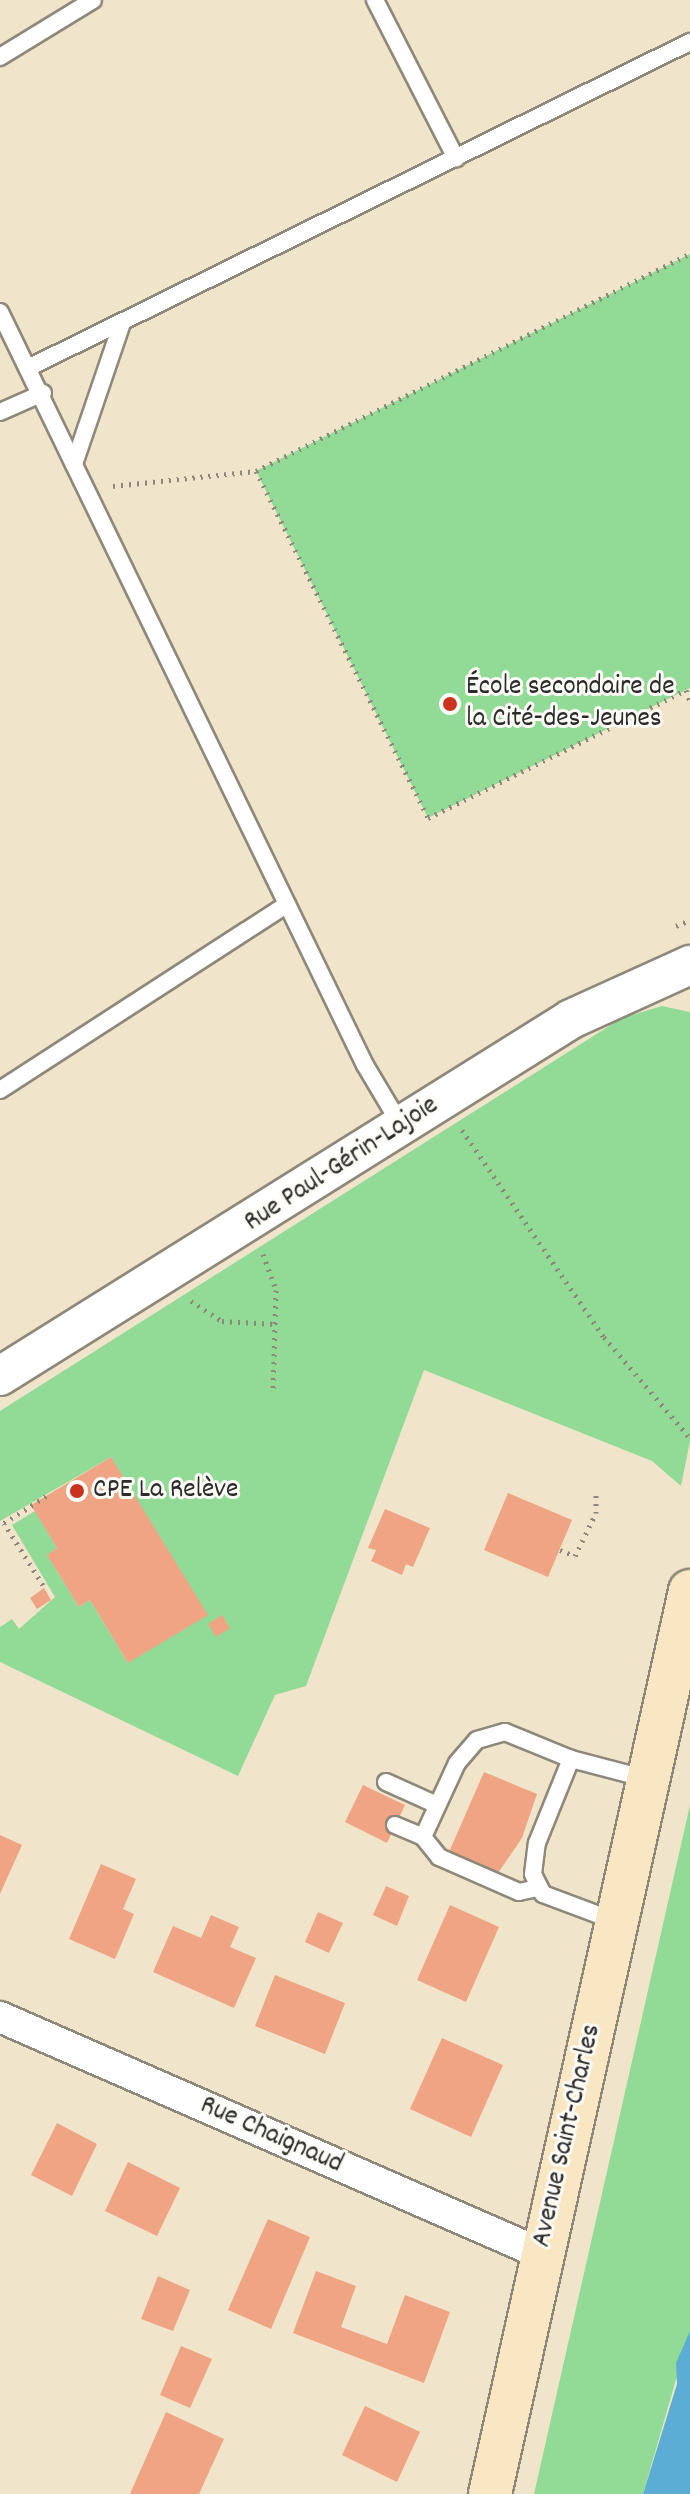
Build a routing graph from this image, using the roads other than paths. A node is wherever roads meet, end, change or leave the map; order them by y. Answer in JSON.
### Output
{"nodes":[{"id":1,"x":93,"y":0,"type":"edge"},
{"id":2,"x":375,"y":0,"type":"edge"},
{"id":3,"x":690,"y":42,"type":"edge"},
{"id":4,"x":0,"y":57,"type":"edge"},
{"id":5,"x":456,"y":158,"type":"junction"},
{"id":6,"x":0,"y":312,"type":"edge"},
{"id":7,"x":121,"y":326,"type":"junction"},
{"id":8,"x":30,"y":367,"type":"junction"},
{"id":9,"x":43,"y":393,"type":"junction"},
{"id":10,"x":0,"y":412,"type":"edge"},
{"id":11,"x":74,"y":464,"type":"junction"},
{"id":12,"x":287,"y":904,"type":"junction"},
{"id":13,"x":690,"y":965,"type":"edge"},
{"id":14,"x":0,"y":1090,"type":"edge"},
{"id":15,"x":402,"y":1127,"type":"junction"},
{"id":16,"x":0,"y":1376,"type":"edge"},
{"id":17,"x":690,"y":1591,"type":"edge"},
{"id":18,"x":690,"y":1682,"type":"edge"},
{"id":19,"x":571,"y":1759,"type":"junction"},
{"id":20,"x":653,"y":1780,"type":"junction"},
{"id":21,"x":386,"y":1782,"type":"dead end"},
{"id":22,"x":437,"y":1805,"type":"junction"},
{"id":23,"x":395,"y":1825,"type":"dead end"},
{"id":24,"x":423,"y":1837,"type":"junction"},
{"id":25,"x":538,"y":1888,"type":"junction"},
{"id":26,"x":616,"y":1921,"type":"junction"},
{"id":27,"x":0,"y":2017,"type":"edge"},
{"id":28,"x":542,"y":2254,"type":"junction"},
{"id":29,"x":490,"y":2494,"type":"edge"}],
"edges":[{"from":1,"to":4,"type":"lane"},
{"from":2,"to":5,"type":"lane"},
{"from":3,"to":5,"type":"lane"},
{"from":5,"to":7,"type":"lane"},
{"from":6,"to":8,"type":"lane"},
{"from":7,"to":8,"type":"lane"},
{"from":7,"to":11,"type":"lane"},
{"from":8,"to":9,"type":"lane"},
{"from":9,"to":10,"type":"lane"},
{"from":9,"to":11,"type":"lane"},
{"from":11,"to":12,"type":"lane"},
{"from":12,"to":14,"type":"lane"},
{"from":12,"to":15,"type":"lane"},
{"from":13,"to":15,"type":"street","name":"Rue Paul-Gérin-Lajoie"},
{"from":15,"to":16,"type":"street","name":"Rue Paul-Gérin-Lajoie"},
{"from":17,"to":20,"type":"main road","name":"Avenue Saint-Charles"},
{"from":18,"to":20,"type":"main road","name":"Avenue Saint-Charles"},
{"from":19,"to":20,"type":"lane"},
{"from":19,"to":22,"type":"lane"},
{"from":19,"to":25,"type":"lane"},
{"from":20,"to":26,"type":"main road","name":"Avenue Saint-Charles"},
{"from":21,"to":22,"type":"lane"},
{"from":22,"to":24,"type":"lane"},
{"from":23,"to":24,"type":"lane"},
{"from":24,"to":25,"type":"lane"},
{"from":25,"to":26,"type":"lane"},
{"from":26,"to":28,"type":"main road","name":"Avenue Saint-Charles"},
{"from":27,"to":28,"type":"street","name":"Rue Chaignaud"},
{"from":28,"to":29,"type":"main road","name":"Avenue Saint-Charles"}]}
